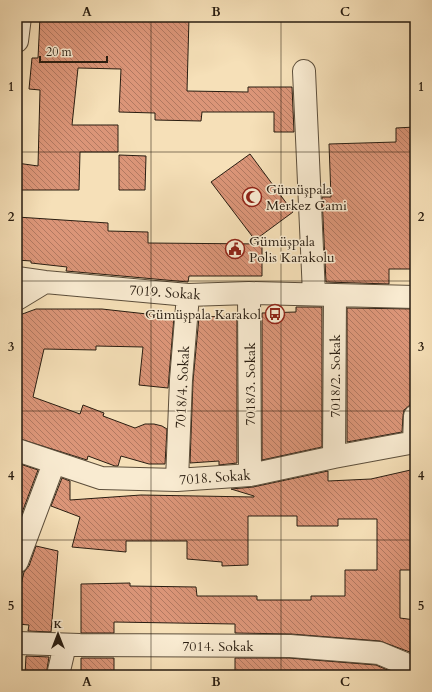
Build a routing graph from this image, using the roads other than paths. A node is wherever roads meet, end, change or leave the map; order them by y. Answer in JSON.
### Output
{"nodes":[{"id":1,"x":20,"y":17,"type":"edge"},
{"id":2,"x":17,"y":41,"type":"edge"},
{"id":3,"x":304,"y":71,"type":"dead end"},
{"id":4,"x":17,"y":278,"type":"edge"},
{"id":5,"x":45,"y":282,"type":"junction"},
{"id":6,"x":249,"y":293,"type":"junction"},
{"id":7,"x":324,"y":295,"type":"junction"},
{"id":8,"x":188,"y":296,"type":"junction"},
{"id":9,"x":415,"y":297,"type":"edge"},
{"id":10,"x":17,"y":299,"type":"edge"},
{"id":11,"x":415,"y":416,"type":"edge"},
{"id":12,"x":414,"y":442,"type":"edge"},
{"id":13,"x":17,"y":450,"type":"edge"},
{"id":14,"x":334,"y":457,"type":"junction"},
{"id":15,"x":54,"y":462,"type":"junction"},
{"id":16,"x":250,"y":475,"type":"junction"},
{"id":17,"x":177,"y":480,"type":"junction"},
{"id":18,"x":17,"y":562,"type":"edge"},
{"id":19,"x":17,"y":643,"type":"edge"},
{"id":20,"x":65,"y":645,"type":"junction"},
{"id":21,"x":415,"y":668,"type":"edge"},
{"id":22,"x":58,"y":675,"type":"edge"}],
"edges":[{"from":1,"to":2,"type":"street"},
{"from":3,"to":7,"type":"street"},
{"from":4,"to":5,"type":"street","name":"7019. Sokak"},
{"from":5,"to":8,"type":"street","name":"7019. Sokak"},
{"from":5,"to":10,"type":"street"},
{"from":6,"to":7,"type":"street","name":"7019. Sokak"},
{"from":6,"to":8,"type":"street","name":"7019. Sokak"},
{"from":6,"to":16,"type":"street","name":"7018/3. Sokak"},
{"from":7,"to":9,"type":"street","name":"7019. Sokak"},
{"from":7,"to":14,"type":"street","name":"7018/2. Sokak"},
{"from":8,"to":17,"type":"street","name":"7018/4. Sokak"},
{"from":11,"to":12,"type":"street"},
{"from":12,"to":14,"type":"street","name":"7018. Sokak"},
{"from":13,"to":15,"type":"street","name":"7018. Sokak"},
{"from":14,"to":16,"type":"street","name":"7018. Sokak"},
{"from":15,"to":17,"type":"street","name":"7018. Sokak"},
{"from":15,"to":18,"type":"street"},
{"from":16,"to":17,"type":"street","name":"7018. Sokak"},
{"from":19,"to":20,"type":"street","name":"7014. Sokak"},
{"from":20,"to":21,"type":"street","name":"7014. Sokak"},
{"from":20,"to":22,"type":"street"}]}
